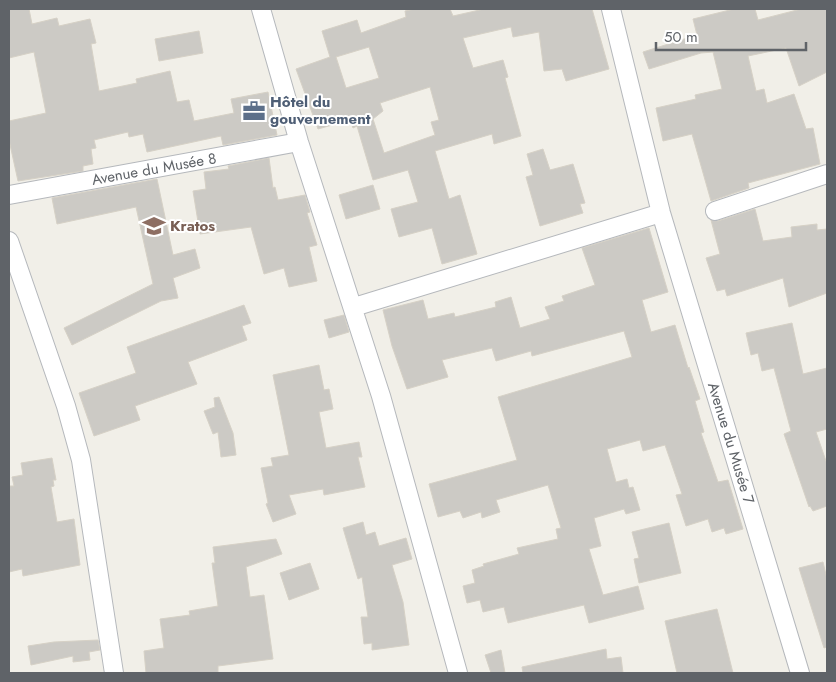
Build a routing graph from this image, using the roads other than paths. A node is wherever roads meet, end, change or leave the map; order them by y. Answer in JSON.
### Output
{"nodes":[{"id":1,"x":261,"y":9,"type":"edge"},
{"id":2,"x":611,"y":9,"type":"edge"},
{"id":3,"x":299,"y":142,"type":"junction"},
{"id":4,"x":827,"y":174,"type":"edge"},
{"id":5,"x":9,"y":195,"type":"edge"},
{"id":6,"x":715,"y":211,"type":"dead end"},
{"id":7,"x":661,"y":213,"type":"junction"},
{"id":8,"x":9,"y":241,"type":"edge"},
{"id":9,"x":354,"y":307,"type":"junction"},
{"id":10,"x":114,"y":673,"type":"edge"},
{"id":11,"x":458,"y":673,"type":"edge"},
{"id":12,"x":800,"y":673,"type":"edge"}],
"edges":[{"from":1,"to":3,"type":"street"},
{"from":2,"to":7,"type":"street","name":"Avenue du Musée 7"},
{"from":3,"to":5,"type":"street","name":"Avenue du Musée 8"},
{"from":3,"to":9,"type":"street"},
{"from":4,"to":6,"type":"street"},
{"from":7,"to":9,"type":"street"},
{"from":7,"to":12,"type":"street","name":"Avenue du Musée 7"},
{"from":8,"to":10,"type":"street"},
{"from":9,"to":11,"type":"street"}]}
